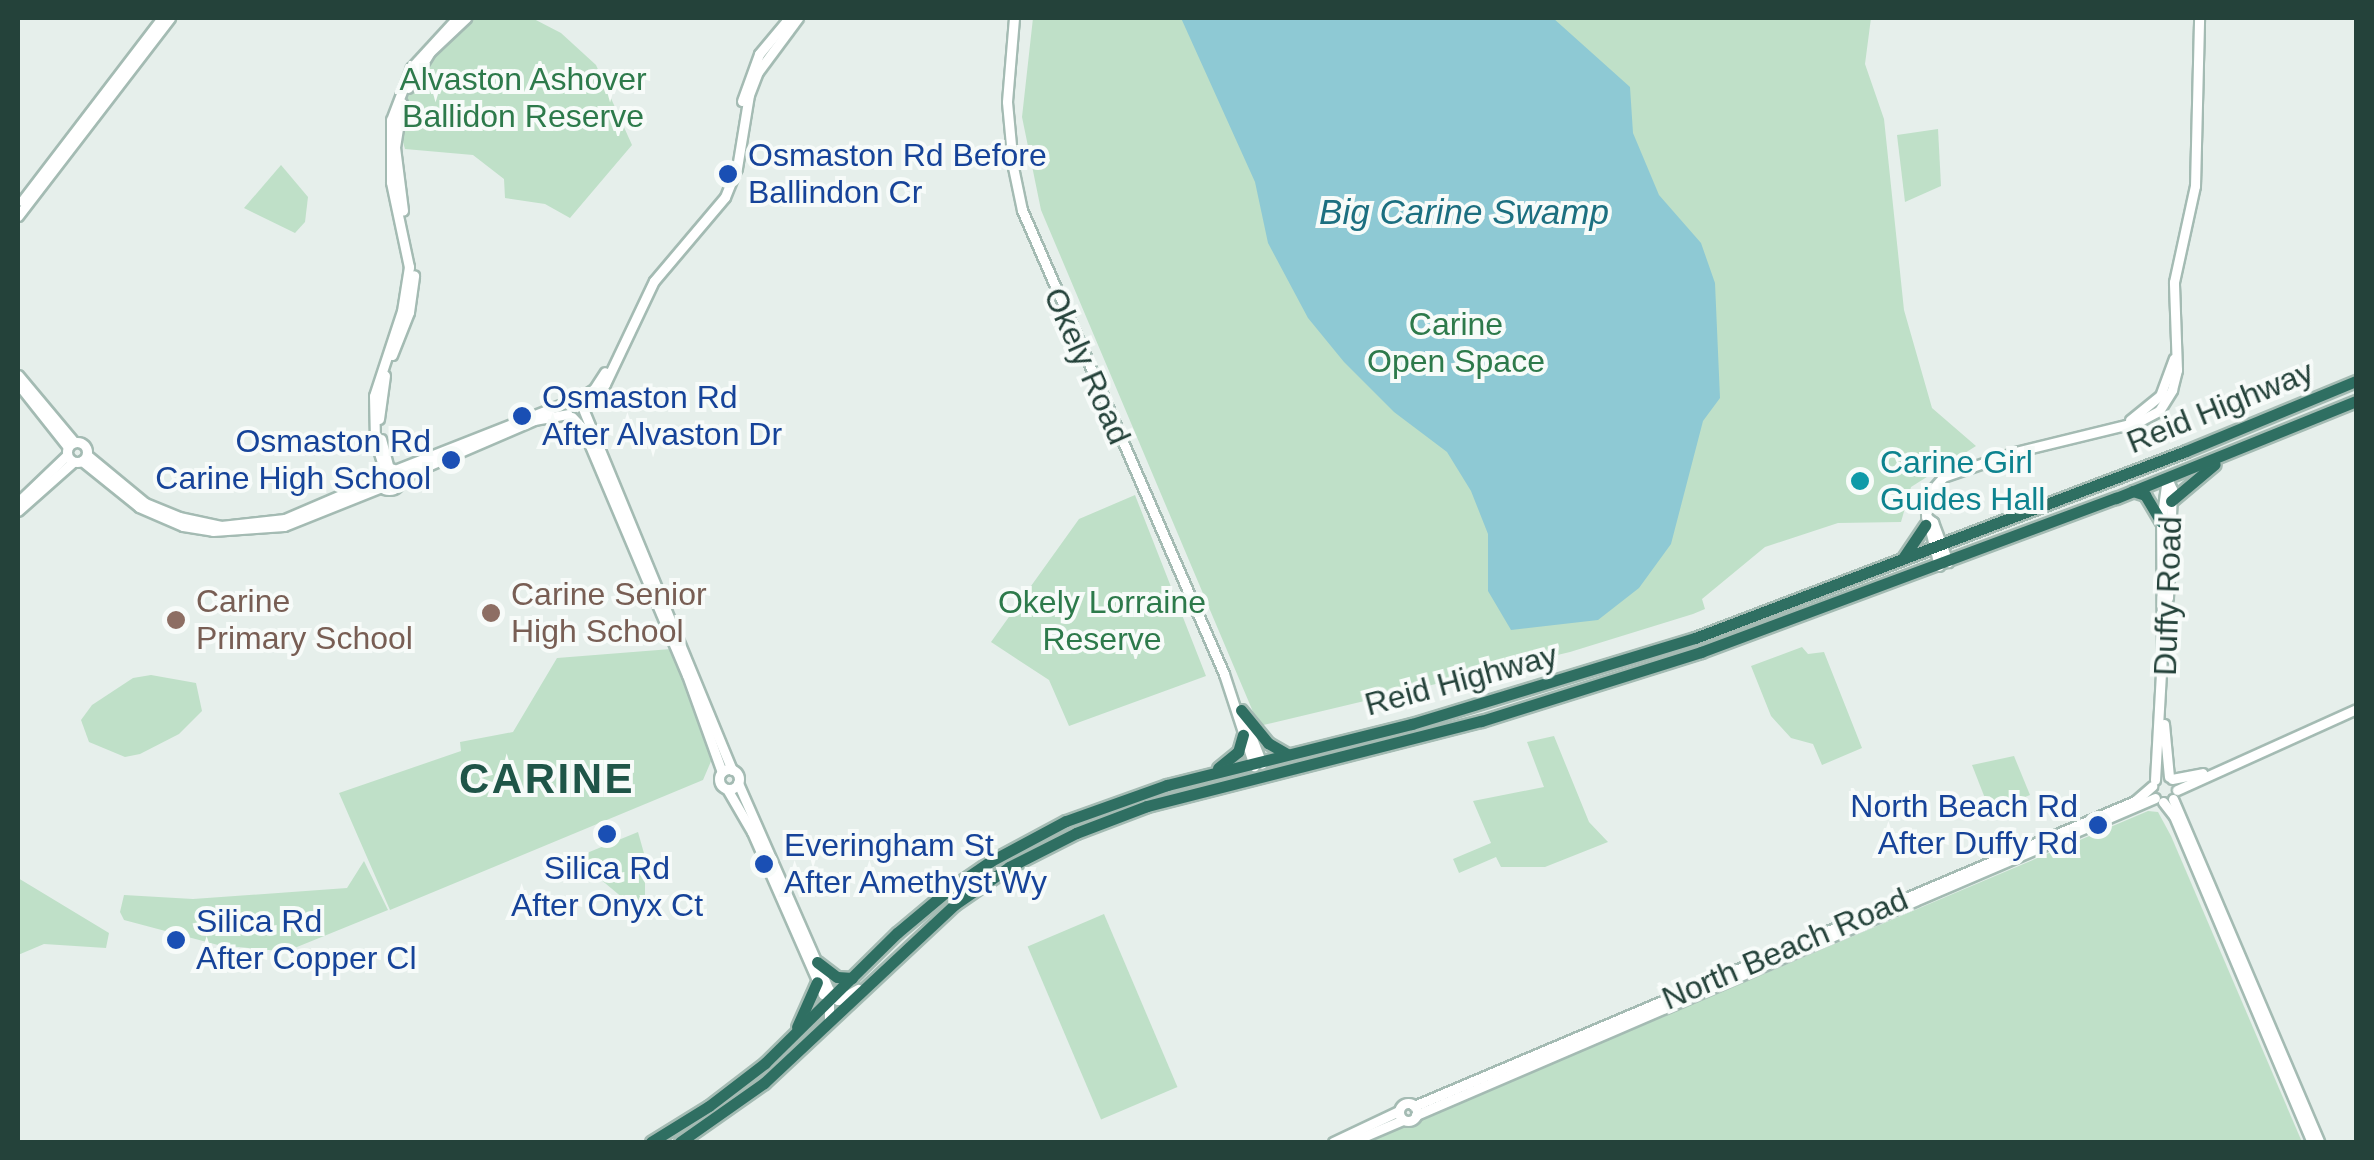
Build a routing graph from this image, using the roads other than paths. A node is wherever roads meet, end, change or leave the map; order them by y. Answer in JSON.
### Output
{"nodes":[{"id":1,"x":162,"y":18,"type":"edge"},
{"id":2,"x":170,"y":18,"type":"edge"},
{"id":3,"x":457,"y":18,"type":"edge"},
{"id":4,"x":466,"y":18,"type":"edge"},
{"id":5,"x":789,"y":18,"type":"edge"},
{"id":6,"x":798,"y":18,"type":"edge"},
{"id":7,"x":1014,"y":18,"type":"edge"},
{"id":8,"x":2199,"y":18,"type":"edge"},
{"id":9,"x":18,"y":207,"type":"edge"},
{"id":10,"x":18,"y":216,"type":"edge"},
{"id":11,"x":18,"y":375,"type":"edge"},
{"id":12,"x":2356,"y":381,"type":"edge"},
{"id":13,"x":18,"y":384,"type":"edge"},
{"id":14,"x":580,"y":398,"type":"junction"},
{"id":15,"x":2356,"y":402,"type":"edge"},
{"id":16,"x":584,"y":410,"type":"junction"},
{"id":17,"x":568,"y":411,"type":"junction"},
{"id":18,"x":2254,"y":444,"type":"junction"},
{"id":19,"x":2186,"y":451,"type":"junction"},
{"id":20,"x":75,"y":454,"type":"junction"},
{"id":21,"x":2142,"y":468,"type":"junction"},
{"id":22,"x":386,"y":475,"type":"junction"},
{"id":23,"x":2167,"y":478,"type":"junction"},
{"id":24,"x":400,"y":482,"type":"junction"},
{"id":25,"x":2133,"y":492,"type":"junction"},
{"id":26,"x":2172,"y":501,"type":"junction"},
{"id":27,"x":18,"y":502,"type":"edge"},
{"id":28,"x":18,"y":511,"type":"edge"},
{"id":29,"x":1926,"y":521,"type":"junction"},
{"id":30,"x":2161,"y":522,"type":"junction"},
{"id":31,"x":1937,"y":548,"type":"junction"},
{"id":32,"x":1901,"y":562,"type":"junction"},
{"id":33,"x":1944,"y":564,"type":"junction"},
{"id":34,"x":1234,"y":698,"type":"junction"},
{"id":35,"x":2356,"y":709,"type":"edge"},
{"id":36,"x":1241,"y":710,"type":"junction"},
{"id":37,"x":1243,"y":735,"type":"junction"},
{"id":38,"x":1287,"y":754,"type":"junction"},
{"id":39,"x":1256,"y":761,"type":"junction"},
{"id":40,"x":2219,"y":769,"type":"junction"},
{"id":41,"x":727,"y":771,"type":"junction"},
{"id":42,"x":1211,"y":773,"type":"junction"},
{"id":43,"x":1262,"y":775,"type":"junction"},
{"id":44,"x":2171,"y":778,"type":"junction"},
{"id":45,"x":2153,"y":782,"type":"junction"},
{"id":46,"x":738,"y":783,"type":"junction"},
{"id":47,"x":728,"y":789,"type":"junction"},
{"id":48,"x":2167,"y":797,"type":"junction"},
{"id":49,"x":817,"y":962,"type":"junction"},
{"id":50,"x":852,"y":978,"type":"junction"},
{"id":51,"x":867,"y":984,"type":"junction"},
{"id":52,"x":827,"y":994,"type":"junction"},
{"id":53,"x":826,"y":1025,"type":"junction"},
{"id":54,"x":791,"y":1040,"type":"junction"},
{"id":55,"x":1415,"y":1111,"type":"junction"},
{"id":56,"x":1401,"y":1115,"type":"junction"},
{"id":57,"x":651,"y":1142,"type":"edge"},
{"id":58,"x":680,"y":1142,"type":"edge"},
{"id":59,"x":1333,"y":1142,"type":"edge"},
{"id":60,"x":1351,"y":1142,"type":"edge"},
{"id":61,"x":2312,"y":1142,"type":"edge"},
{"id":62,"x":2319,"y":1142,"type":"edge"}],
"edges":[{"from":1,"to":9,"type":"street"},
{"from":2,"to":10,"type":"street"},
{"from":3,"to":22,"type":"street"},
{"from":4,"to":22,"type":"street"},
{"from":5,"to":14,"type":"street"},
{"from":6,"to":16,"type":"street"},
{"from":7,"to":34,"type":"street","name":"Okely Road"},
{"from":8,"to":29,"type":"street"},
{"from":11,"to":20,"type":"street"},
{"from":12,"to":19,"type":"highway","name":"Reid Highway"},
{"from":13,"to":20,"type":"street"},
{"from":14,"to":16,"type":"street"},
{"from":14,"to":17,"type":"street"},
{"from":15,"to":18,"type":"highway","name":"Reid Highway"},
{"from":16,"to":17,"type":"street"},
{"from":16,"to":41,"type":"street"},
{"from":17,"to":22,"type":"street"},
{"from":17,"to":24,"type":"street"},
{"from":17,"to":41,"type":"street"},
{"from":18,"to":23,"type":"highway","name":"Reid Highway"},
{"from":18,"to":26,"type":"highway"},
{"from":19,"to":21,"type":"highway","name":"Reid Highway"},
{"from":19,"to":23,"type":"highway"},
{"from":20,"to":22,"type":"street"},
{"from":20,"to":27,"type":"street"},
{"from":20,"to":28,"type":"street"},
{"from":21,"to":23,"type":"highway"},
{"from":21,"to":31,"type":"highway","name":"Reid Highway"},
{"from":22,"to":24,"type":"street"},
{"from":22,"to":24,"type":"street"},
{"from":23,"to":25,"type":"highway","name":"Reid Highway"},
{"from":23,"to":26,"type":"street","name":"Duffy Road"},
{"from":23,"to":30,"type":"street","name":"Duffy Road"},
{"from":25,"to":30,"type":"highway"},
{"from":25,"to":33,"type":"highway","name":"Reid Highway"},
{"from":26,"to":44,"type":"street","name":"Duffy Road"},
{"from":29,"to":31,"type":"street"},
{"from":29,"to":32,"type":"highway"},
{"from":30,"to":45,"type":"street","name":"Duffy Road"},
{"from":31,"to":32,"type":"highway","name":"Reid Highway"},
{"from":31,"to":33,"type":"street"},
{"from":32,"to":38,"type":"highway","name":"Reid Highway"},
{"from":33,"to":43,"type":"highway","name":"Reid Highway"},
{"from":34,"to":36,"type":"street","name":"Okely Road"},
{"from":34,"to":37,"type":"street","name":"Okely Road"},
{"from":35,"to":40,"type":"street"},
{"from":36,"to":38,"type":"highway"},
{"from":36,"to":39,"type":"street","name":"Okely Road"},
{"from":37,"to":39,"type":"street","name":"Okely Road"},
{"from":37,"to":42,"type":"highway"},
{"from":38,"to":39,"type":"highway","name":"Reid Highway"},
{"from":39,"to":42,"type":"highway","name":"Reid Highway"},
{"from":39,"to":43,"type":"street","name":"Okely Road"},
{"from":40,"to":44,"type":"street","name":"North Beach Road"},
{"from":40,"to":48,"type":"street","name":"North Beach Road"},
{"from":41,"to":46,"type":"street"},
{"from":41,"to":47,"type":"street"},
{"from":42,"to":50,"type":"highway","name":"Reid Highway"},
{"from":43,"to":51,"type":"highway","name":"Reid Highway"},
{"from":44,"to":45,"type":"street","name":"North Beach Road"},
{"from":44,"to":48,"type":"street"},
{"from":45,"to":48,"type":"street","name":"Duffy Road"},
{"from":45,"to":55,"type":"street","name":"North Beach Road"},
{"from":46,"to":47,"type":"street"},
{"from":46,"to":49,"type":"street"},
{"from":47,"to":52,"type":"street"},
{"from":48,"to":55,"type":"street","name":"North Beach Road"},
{"from":48,"to":61,"type":"street"},
{"from":48,"to":62,"type":"street"},
{"from":49,"to":50,"type":"highway"},
{"from":49,"to":52,"type":"street"},
{"from":50,"to":52,"type":"highway","name":"Reid Highway"},
{"from":51,"to":52,"type":"street"},
{"from":51,"to":53,"type":"highway","name":"Reid Highway"},
{"from":52,"to":53,"type":"street"},
{"from":52,"to":54,"type":"highway"},
{"from":52,"to":54,"type":"highway","name":"Reid Highway"},
{"from":53,"to":58,"type":"highway","name":"Reid Highway"},
{"from":54,"to":57,"type":"highway","name":"Reid Highway"},
{"from":55,"to":56,"type":"street"},
{"from":55,"to":56,"type":"street"},
{"from":56,"to":59,"type":"street"},
{"from":56,"to":60,"type":"street"}]}
